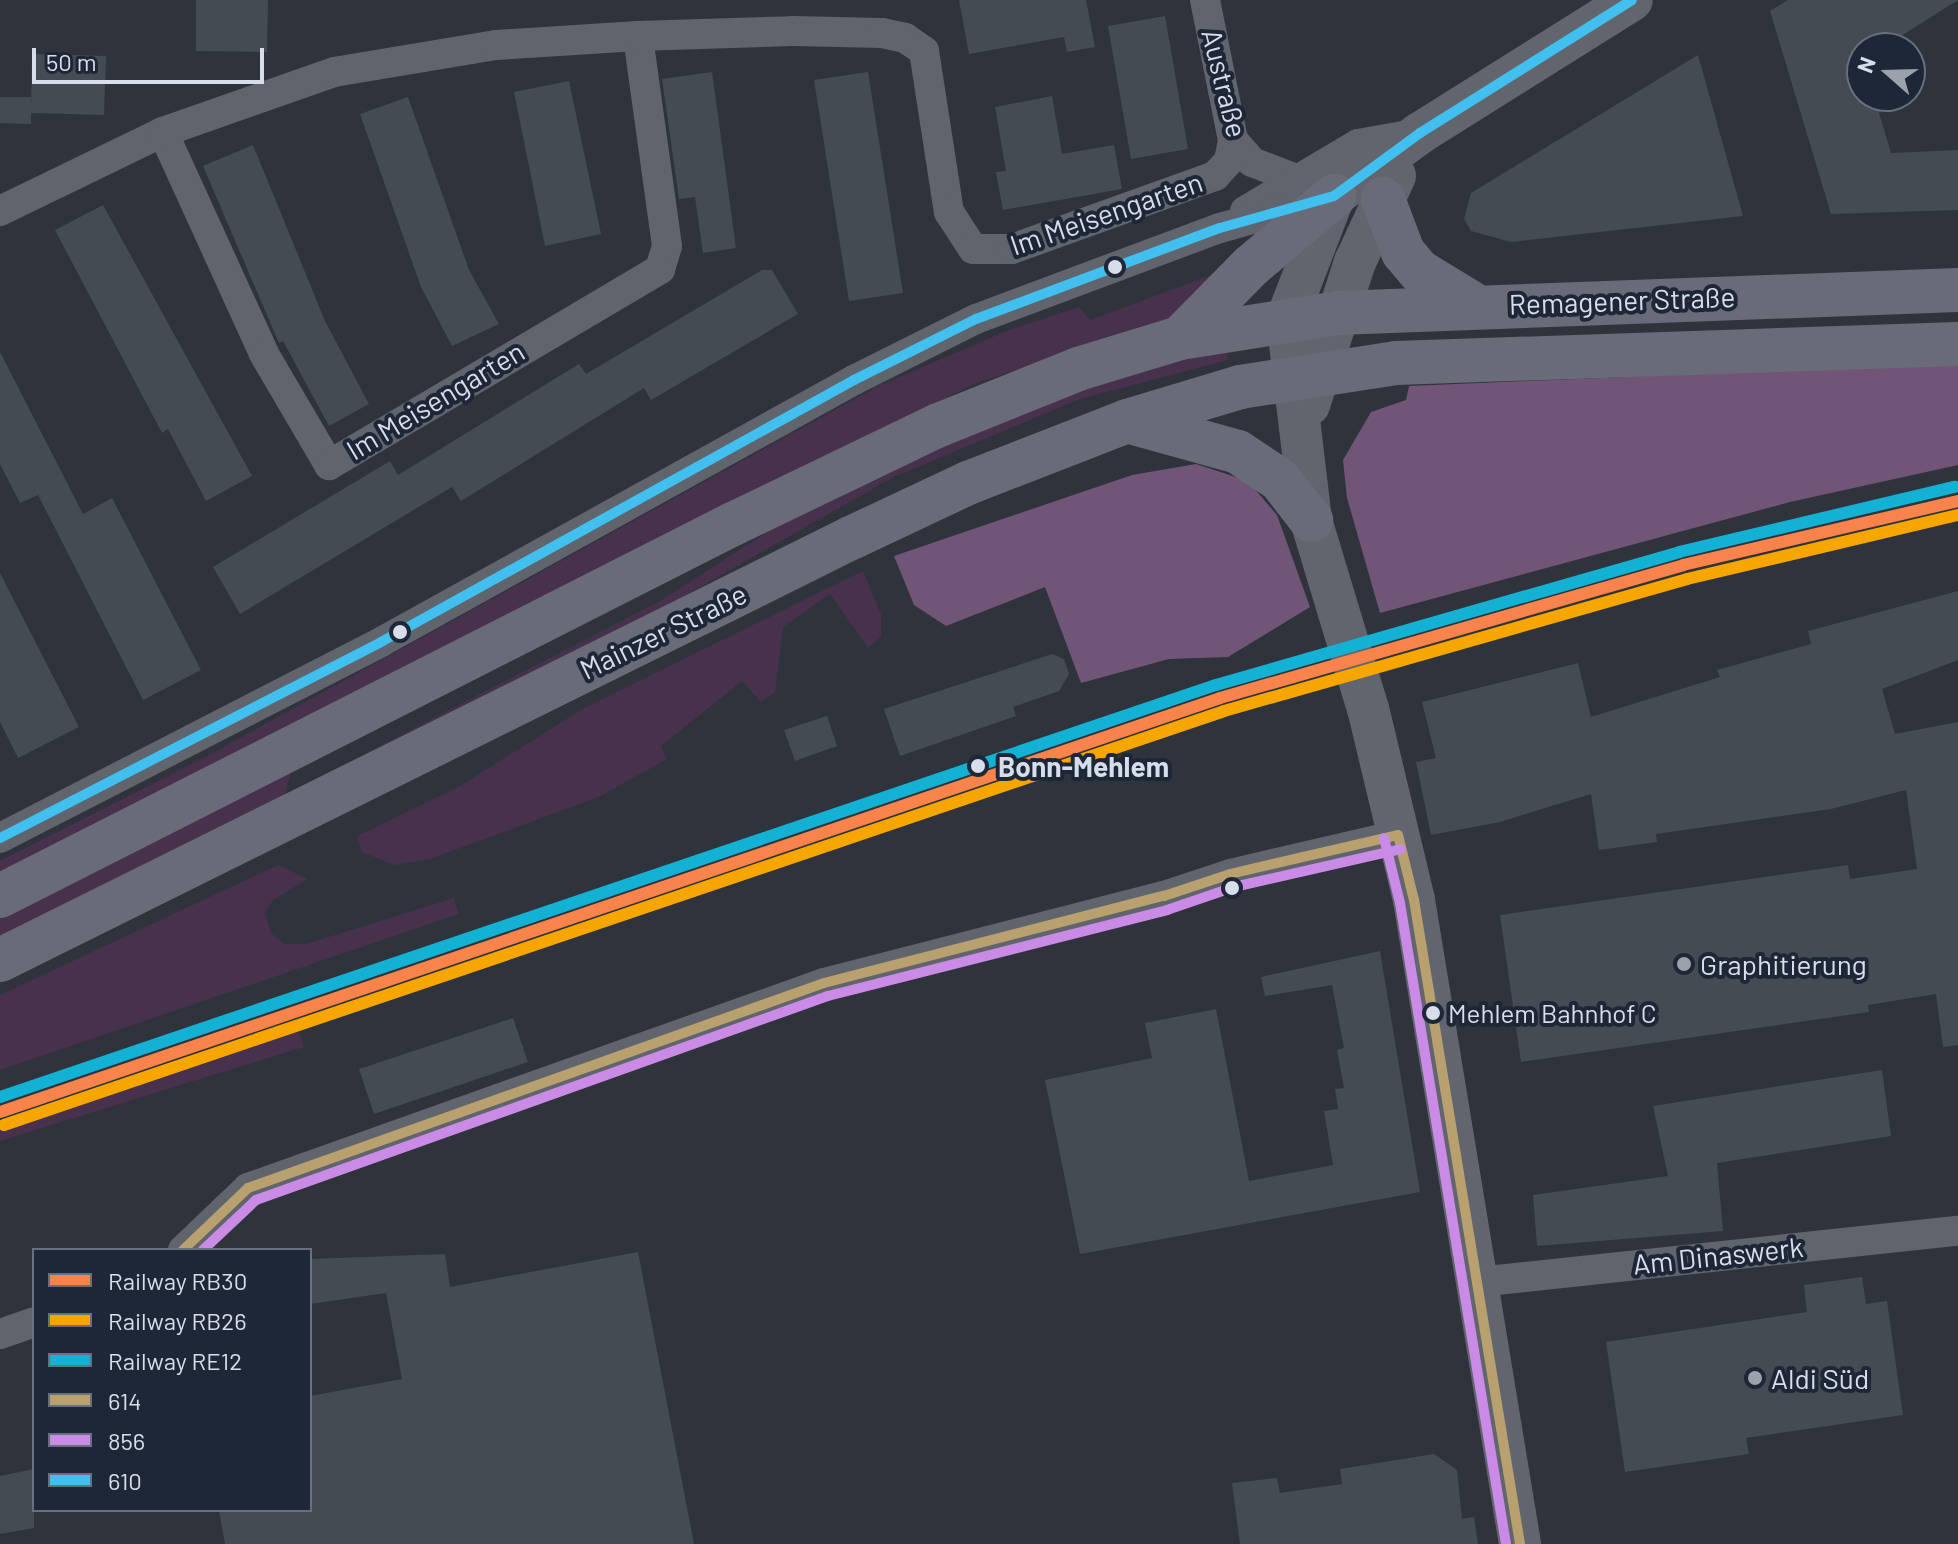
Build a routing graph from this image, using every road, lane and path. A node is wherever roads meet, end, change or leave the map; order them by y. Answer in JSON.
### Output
{"nodes":[{"id":1,"x":1205,"y":0,"type":"edge"},
{"id":2,"x":1632,"y":0,"type":"edge"},
{"id":3,"x":638,"y":36,"type":"junction"},
{"id":4,"x":163,"y":132,"type":"junction"},
{"id":5,"x":1419,"y":134,"type":"junction"},
{"id":6,"x":1233,"y":140,"type":"junction"},
{"id":7,"x":1315,"y":188,"type":"junction"},
{"id":8,"x":1383,"y":199,"type":"junction"},
{"id":9,"x":0,"y":211,"type":"edge"},
{"id":10,"x":1220,"y":228,"type":"junction"},
{"id":11,"x":1958,"y":290,"type":"edge"},
{"id":12,"x":1473,"y":304,"type":"junction"},
{"id":13,"x":1337,"y":313,"type":"junction"},
{"id":14,"x":1287,"y":318,"type":"junction"},
{"id":15,"x":1180,"y":338,"type":"junction"},
{"id":16,"x":1958,"y":344,"type":"edge"},
{"id":17,"x":1307,"y":374,"type":"junction"},
{"id":18,"x":1127,"y":421,"type":"junction"},
{"id":19,"x":1311,"y":520,"type":"junction"},
{"id":20,"x":1398,"y":835,"type":"junction"},
{"id":21,"x":0,"y":838,"type":"edge"},
{"id":22,"x":0,"y":896,"type":"edge"},
{"id":23,"x":0,"y":960,"type":"edge"},
{"id":24,"x":1958,"y":1231,"type":"edge"},
{"id":25,"x":185,"y":1248,"type":"edge"},
{"id":26,"x":1478,"y":1282,"type":"junction"},
{"id":27,"x":32,"y":1323,"type":"edge"},
{"id":28,"x":0,"y":1334,"type":"edge"},
{"id":29,"x":1520,"y":1544,"type":"edge"}],
"edges":[{"from":1,"to":6,"type":"street","name":"Austraße"},
{"from":2,"to":5,"type":"street"},
{"from":3,"to":4,"type":"street","name":"Im Meisengarten"},
{"from":3,"to":4,"type":"street","name":"Im Meisengarten"},
{"from":3,"to":6,"type":"street","name":"Im Meisengarten"},
{"from":4,"to":9,"type":"street","name":"Im Meisengarten"},
{"from":5,"to":7,"type":"street"},
{"from":5,"to":8,"type":"street"},
{"from":6,"to":7,"type":"street","name":"Austraße"},
{"from":7,"to":10,"type":"street"},
{"from":7,"to":10,"type":"street"},
{"from":7,"to":14,"type":"street"},
{"from":7,"to":15,"type":"main road"},
{"from":8,"to":12,"type":"main road"},
{"from":8,"to":13,"type":"street"},
{"from":10,"to":21,"type":"street"},
{"from":11,"to":12,"type":"main road","name":"Remagener Straße"},
{"from":12,"to":13,"type":"main road","name":"Remagener Straße"},
{"from":13,"to":14,"type":"main road","name":"Remagener Straße"},
{"from":13,"to":17,"type":"street"},
{"from":14,"to":15,"type":"main road"},
{"from":14,"to":17,"type":"street"},
{"from":15,"to":22,"type":"main road"},
{"from":16,"to":17,"type":"main road","name":"Remagener Straße"},
{"from":17,"to":18,"type":"main road","name":"Mainzer Straße"},
{"from":17,"to":19,"type":"street"},
{"from":18,"to":19,"type":"main road"},
{"from":18,"to":23,"type":"main road","name":"Mainzer Straße"},
{"from":19,"to":20,"type":"street"},
{"from":20,"to":25,"type":"street"},
{"from":20,"to":26,"type":"street"},
{"from":24,"to":26,"type":"street","name":"Am Dinaswerk"},
{"from":26,"to":29,"type":"street"},
{"from":27,"to":28,"type":"street"}]}
